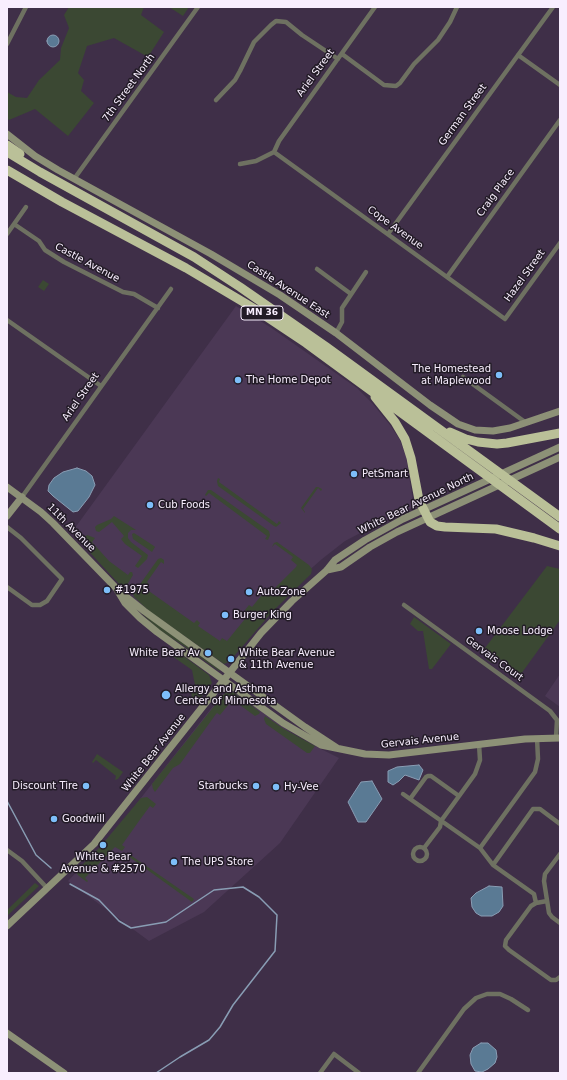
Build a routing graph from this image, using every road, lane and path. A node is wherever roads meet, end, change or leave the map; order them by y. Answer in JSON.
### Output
{"nodes":[{"id":1,"x":26,"y":7,"type":"edge"},
{"id":2,"x":198,"y":7,"type":"edge"},
{"id":3,"x":376,"y":7,"type":"edge"},
{"id":4,"x":457,"y":7,"type":"edge"},
{"id":5,"x":553,"y":7,"type":"edge"},
{"id":6,"x":7,"y":44,"type":"edge"},
{"id":7,"x":342,"y":54,"type":"junction"},
{"id":8,"x":518,"y":55,"type":"junction"},
{"id":9,"x":338,"y":59,"type":"junction"},
{"id":10,"x":560,"y":85,"type":"edge"},
{"id":11,"x":216,"y":100,"type":"dead end"},
{"id":12,"x":560,"y":120,"type":"edge"},
{"id":13,"x":7,"y":134,"type":"edge"},
{"id":14,"x":7,"y":145,"type":"edge"},
{"id":15,"x":7,"y":152,"type":"edge"},
{"id":16,"x":274,"y":152,"type":"junction"},
{"id":17,"x":240,"y":164,"type":"dead end"},
{"id":18,"x":7,"y":170,"type":"edge"},
{"id":19,"x":7,"y":176,"type":"edge"},
{"id":20,"x":74,"y":179,"type":"junction"},
{"id":21,"x":65,"y":186,"type":"junction"},
{"id":22,"x":55,"y":198,"type":"junction"},
{"id":23,"x":26,"y":207,"type":"dead end"},
{"id":24,"x":14,"y":224,"type":"junction"},
{"id":25,"x":7,"y":234,"type":"edge"},
{"id":26,"x":388,"y":234,"type":"junction"},
{"id":27,"x":560,"y":243,"type":"edge"},
{"id":28,"x":317,"y":269,"type":"dead end"},
{"id":29,"x":366,"y":272,"type":"dead end"},
{"id":30,"x":447,"y":277,"type":"junction"},
{"id":31,"x":171,"y":289,"type":"dead end"},
{"id":32,"x":351,"y":294,"type":"junction"},
{"id":33,"x":158,"y":308,"type":"junction"},
{"id":34,"x":505,"y":319,"type":"joint"},
{"id":35,"x":7,"y":320,"type":"edge"},
{"id":36,"x":336,"y":333,"type":"junction"},
{"id":37,"x":463,"y":377,"type":"dead end"},
{"id":38,"x":101,"y":386,"type":"junction"},
{"id":39,"x":365,"y":386,"type":"junction"},
{"id":40,"x":560,"y":411,"type":"edge"},
{"id":41,"x":419,"y":414,"type":"junction"},
{"id":42,"x":524,"y":422,"type":"junction"},
{"id":43,"x":560,"y":433,"type":"edge"},
{"id":44,"x":560,"y":447,"type":"edge"},
{"id":45,"x":560,"y":457,"type":"edge"},
{"id":46,"x":7,"y":487,"type":"edge"},
{"id":47,"x":22,"y":497,"type":"junction"},
{"id":48,"x":425,"y":514,"type":"junction"},
{"id":49,"x":7,"y":516,"type":"edge"},
{"id":50,"x":560,"y":517,"type":"edge"},
{"id":51,"x":7,"y":527,"type":"edge"},
{"id":52,"x":560,"y":529,"type":"edge"},
{"id":53,"x":560,"y":546,"type":"edge"},
{"id":54,"x":327,"y":570,"type":"joint"},
{"id":55,"x":7,"y":587,"type":"edge"},
{"id":56,"x":116,"y":588,"type":"junction"},
{"id":57,"x":404,"y":605,"type":"dead end"},
{"id":58,"x":230,"y":673,"type":"junction"},
{"id":59,"x":224,"y":681,"type":"junction"},
{"id":60,"x":537,"y":738,"type":"junction"},
{"id":61,"x":558,"y":738,"type":"edge"},
{"id":62,"x":479,"y":744,"type":"junction"},
{"id":63,"x":339,"y":749,"type":"junction"},
{"id":64,"x":403,"y":794,"type":"dead end"},
{"id":65,"x":459,"y":796,"type":"junction"},
{"id":66,"x":410,"y":800,"type":"junction"},
{"id":67,"x":441,"y":821,"type":"junction"},
{"id":68,"x":560,"y":824,"type":"edge"},
{"id":69,"x":424,"y":848,"type":"dead end"},
{"id":70,"x":480,"y":848,"type":"junction"},
{"id":71,"x":7,"y":850,"type":"edge"},
{"id":72,"x":560,"y":854,"type":"edge"},
{"id":73,"x":494,"y":865,"type":"junction"},
{"id":74,"x":47,"y":888,"type":"junction"},
{"id":75,"x":547,"y":901,"type":"junction"},
{"id":76,"x":536,"y":903,"type":"junction"},
{"id":77,"x":560,"y":923,"type":"edge"},
{"id":78,"x":7,"y":926,"type":"edge"},
{"id":79,"x":560,"y":977,"type":"edge"},
{"id":80,"x":528,"y":1010,"type":"dead end"},
{"id":81,"x":7,"y":1033,"type":"edge"},
{"id":82,"x":64,"y":1073,"type":"edge"},
{"id":83,"x":320,"y":1073,"type":"edge"},
{"id":84,"x":360,"y":1073,"type":"edge"},
{"id":85,"x":418,"y":1073,"type":"edge"}],
"edges":[{"from":1,"to":6,"type":"street"},
{"from":2,"to":20,"type":"street","name":"7th Street North"},
{"from":3,"to":7,"type":"street","name":"Ariel Street"},
{"from":4,"to":7,"type":"street"},
{"from":5,"to":8,"type":"street","name":"German Street"},
{"from":7,"to":9,"type":"street","name":"Ariel Street"},
{"from":8,"to":10,"type":"street"},
{"from":8,"to":26,"type":"street","name":"German Street"},
{"from":9,"to":11,"type":"street"},
{"from":9,"to":16,"type":"street","name":"Ariel Street"},
{"from":12,"to":30,"type":"street","name":"Craig Place"},
{"from":13,"to":20,"type":"street","name":"Castle Avenue East"},
{"from":14,"to":21,"type":"highway"},
{"from":15,"to":21,"type":"highway","number":"MN 36"},
{"from":16,"to":17,"type":"street"},
{"from":16,"to":26,"type":"street","name":"Cope Avenue"},
{"from":18,"to":22,"type":"highway","number":"MN 36"},
{"from":19,"to":22,"type":"highway"},
{"from":20,"to":36,"type":"street","name":"Castle Avenue East"},
{"from":21,"to":41,"type":"highway","number":"MN 36"},
{"from":22,"to":39,"type":"highway","number":"MN 36"},
{"from":23,"to":24,"type":"street"},
{"from":24,"to":25,"type":"street"},
{"from":24,"to":33,"type":"street","name":"Castle Avenue"},
{"from":26,"to":30,"type":"street","name":"Cope Avenue"},
{"from":27,"to":34,"type":"street","name":"Hazel Street"},
{"from":28,"to":32,"type":"street"},
{"from":29,"to":32,"type":"street"},
{"from":30,"to":34,"type":"street","name":"Cope Avenue"},
{"from":31,"to":33,"type":"street","name":"Ariel Street"},
{"from":32,"to":36,"type":"street"},
{"from":33,"to":38,"type":"street","name":"Ariel Street"},
{"from":35,"to":38,"type":"street"},
{"from":36,"to":42,"type":"street","name":"Castle Avenue East"},
{"from":37,"to":42,"type":"street"},
{"from":38,"to":47,"type":"street","name":"Ariel Street"},
{"from":39,"to":48,"type":"highway"},
{"from":39,"to":52,"type":"highway","number":"MN 36"},
{"from":40,"to":42,"type":"street","name":"Castle Avenue East"},
{"from":41,"to":43,"type":"highway"},
{"from":41,"to":50,"type":"highway","number":"MN 36"},
{"from":44,"to":48,"type":"street","name":"White Bear Avenue North"},
{"from":45,"to":48,"type":"street","name":"White Bear Avenue North"},
{"from":46,"to":47,"type":"street","name":"11th Avenue"},
{"from":47,"to":49,"type":"street","name":"Ariel Street"},
{"from":47,"to":56,"type":"street","name":"11th Avenue"},
{"from":48,"to":53,"type":"highway"},
{"from":48,"to":54,"type":"street","name":"White Bear Avenue North"},
{"from":51,"to":55,"type":"street"},
{"from":54,"to":58,"type":"street","name":"White Bear Avenue"},
{"from":56,"to":58,"type":"street","name":"11th Avenue"},
{"from":56,"to":59,"type":"street","name":"11th Avenue"},
{"from":57,"to":61,"type":"street","name":"Gervais Court"},
{"from":58,"to":59,"type":"street","name":"White Bear Avenue"},
{"from":58,"to":63,"type":"street","name":"Gervais Avenue"},
{"from":59,"to":63,"type":"street","name":"Gervais Avenue"},
{"from":59,"to":74,"type":"street","name":"White Bear Avenue"},
{"from":60,"to":61,"type":"street","name":"Gervais Avenue"},
{"from":60,"to":62,"type":"street","name":"Gervais Avenue"},
{"from":60,"to":70,"type":"street"},
{"from":62,"to":63,"type":"street","name":"Gervais Avenue"},
{"from":62,"to":65,"type":"street"},
{"from":64,"to":66,"type":"street"},
{"from":65,"to":66,"type":"street"},
{"from":65,"to":67,"type":"street"},
{"from":66,"to":67,"type":"street"},
{"from":67,"to":69,"type":"street"},
{"from":67,"to":70,"type":"street"},
{"from":68,"to":73,"type":"street"},
{"from":70,"to":73,"type":"street"},
{"from":71,"to":74,"type":"street"},
{"from":72,"to":75,"type":"street"},
{"from":73,"to":76,"type":"street"},
{"from":74,"to":78,"type":"street","name":"White Bear Avenue"},
{"from":75,"to":76,"type":"street"},
{"from":75,"to":77,"type":"street"},
{"from":76,"to":79,"type":"street"},
{"from":80,"to":85,"type":"street"},
{"from":81,"to":82,"type":"street"},
{"from":83,"to":84,"type":"street"}]}
